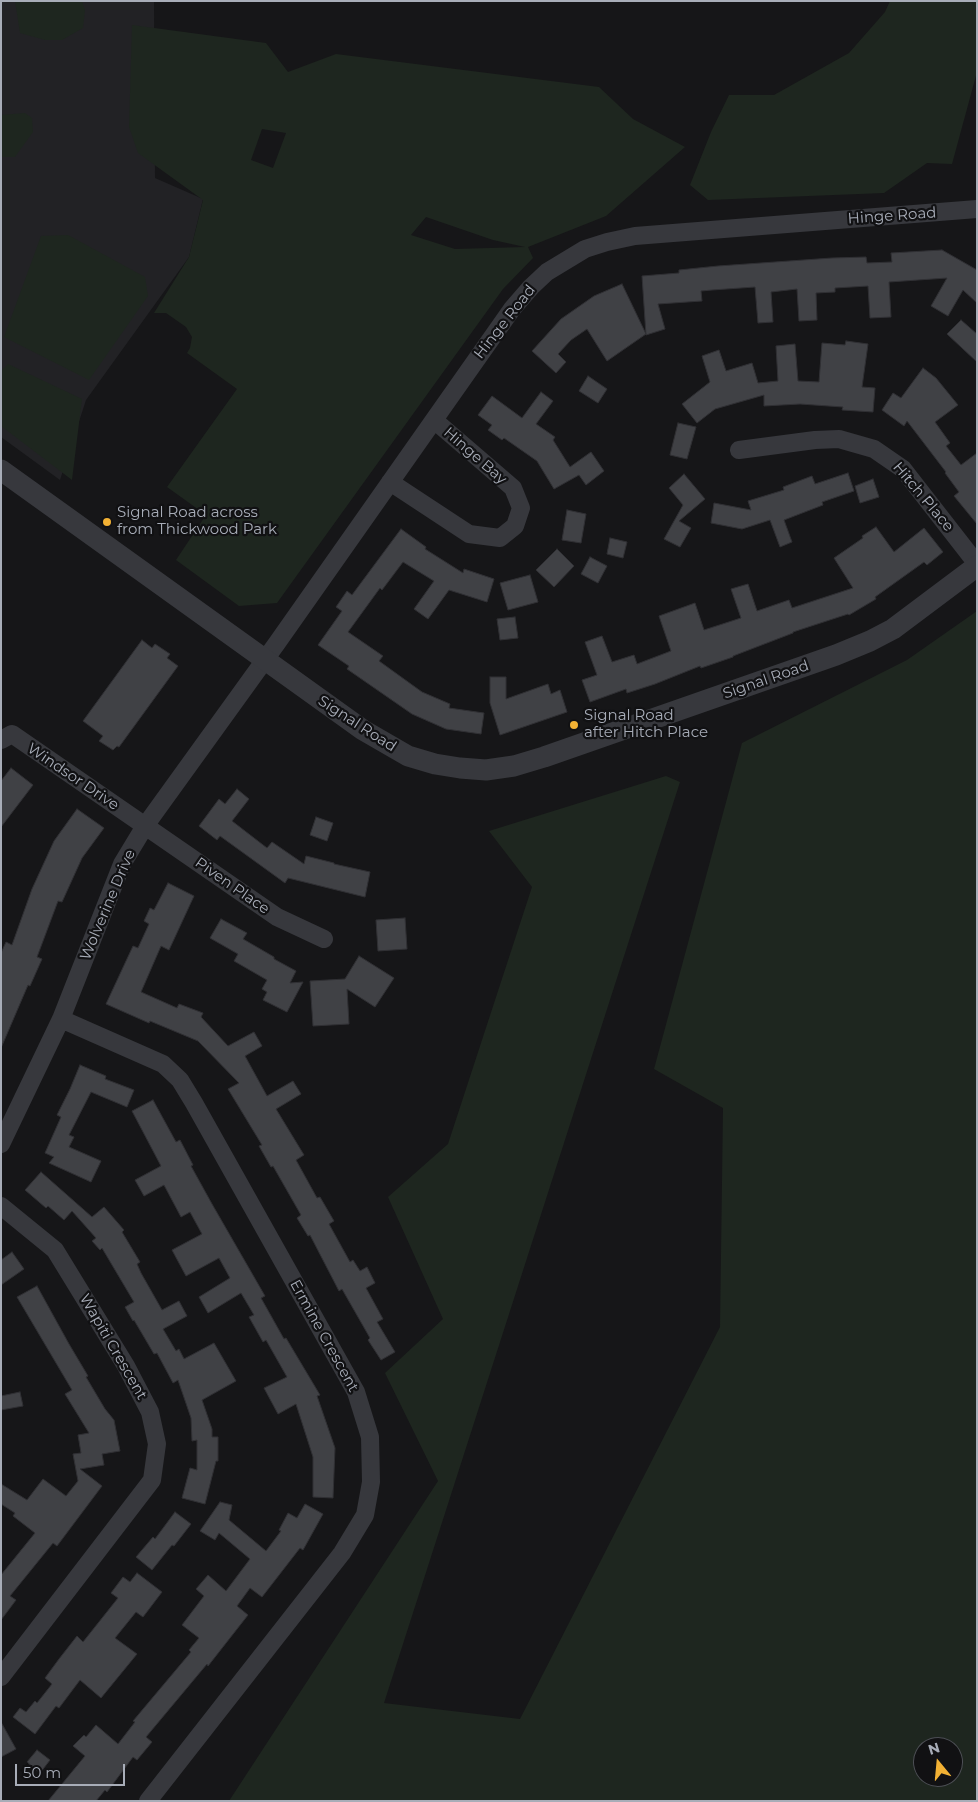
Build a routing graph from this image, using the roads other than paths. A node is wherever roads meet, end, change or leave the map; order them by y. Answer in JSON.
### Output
{"nodes":[{"id":1,"x":977,"y":209,"type":"edge"},
{"id":2,"x":434,"y":420,"type":"junction"},
{"id":3,"x":739,"y":450,"type":"dead end"},
{"id":4,"x":1,"y":470,"type":"edge"},
{"id":5,"x":390,"y":482,"type":"junction"},
{"id":6,"x":977,"y":565,"type":"edge"},
{"id":7,"x":264,"y":660,"type":"junction"},
{"id":8,"x":1,"y":740,"type":"edge"},
{"id":9,"x":145,"y":826,"type":"junction"},
{"id":10,"x":324,"y":939,"type":"dead end"},
{"id":11,"x":61,"y":1019,"type":"junction"},
{"id":12,"x":1,"y":1144,"type":"edge"},
{"id":13,"x":1,"y":1206,"type":"edge"},
{"id":14,"x":1,"y":1677,"type":"edge"},
{"id":15,"x":148,"y":1801,"type":"edge"}],
"edges":[{"from":1,"to":2,"type":"street","name":"Hinge Road"},
{"from":2,"to":5,"type":"street","name":"Hinge Road"},
{"from":2,"to":5,"type":"street","name":"Hinge Bay"},
{"from":3,"to":6,"type":"street","name":"Hitch Place"},
{"from":4,"to":7,"type":"street","name":"Signal Road"},
{"from":5,"to":7,"type":"street","name":"Hinge Road"},
{"from":6,"to":7,"type":"street","name":"Signal Road"},
{"from":7,"to":9,"type":"street","name":"Wolverine Drive"},
{"from":8,"to":9,"type":"street","name":"Windsor Drive"},
{"from":9,"to":10,"type":"street","name":"Piven Place"},
{"from":9,"to":11,"type":"street","name":"Wolverine Drive"},
{"from":11,"to":12,"type":"street","name":"Wolverine Drive"},
{"from":11,"to":15,"type":"street","name":"Ermine Crescent"},
{"from":13,"to":14,"type":"street","name":"Wapiti Crescent"}]}
